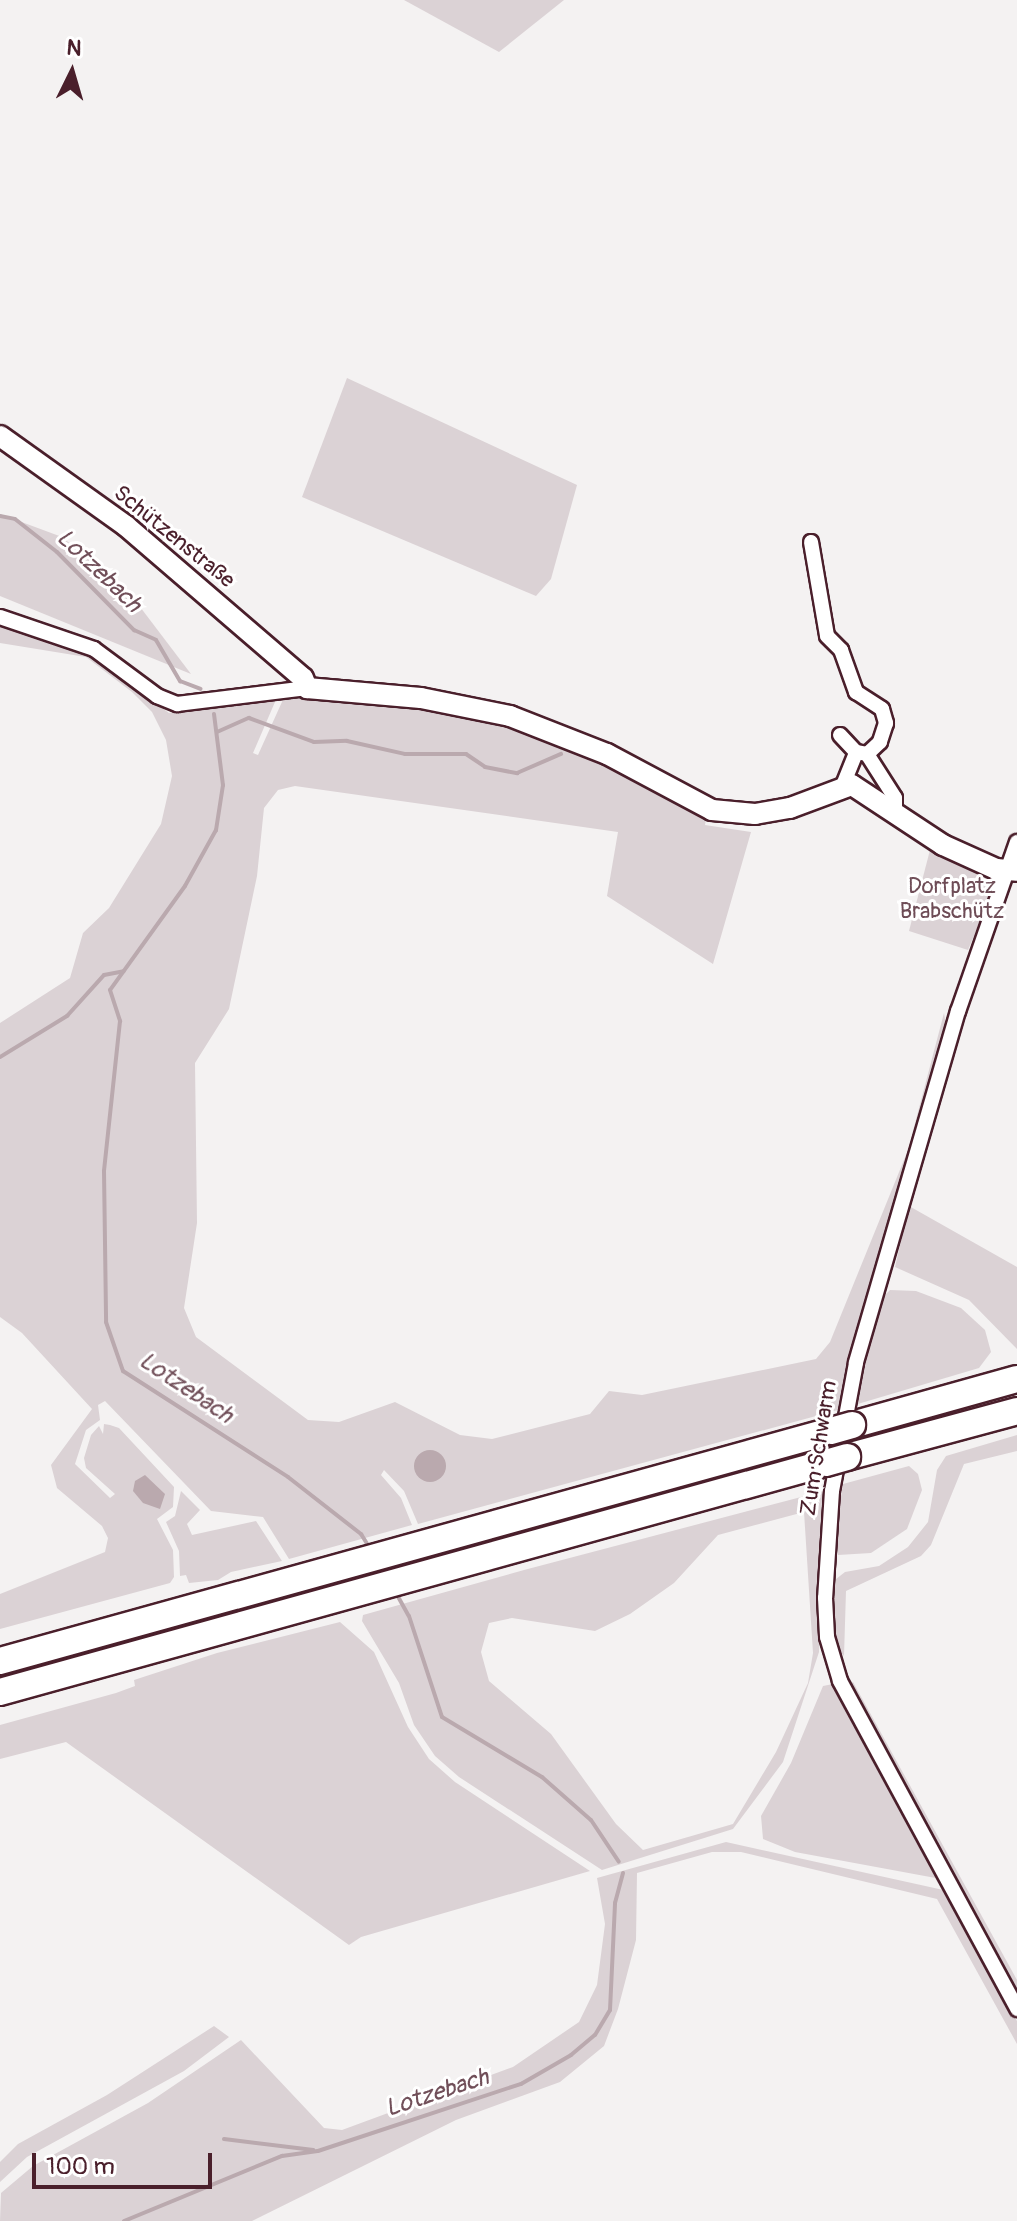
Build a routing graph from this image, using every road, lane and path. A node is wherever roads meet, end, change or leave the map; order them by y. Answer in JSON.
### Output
{"nodes":[{"id":1,"x":0,"y":436,"type":"edge"},
{"id":2,"x":811,"y":542,"type":"dead end"},
{"id":3,"x":0,"y":617,"type":"edge"},
{"id":4,"x":307,"y":688,"type":"junction"},
{"id":5,"x":840,"y":735,"type":"dead end"},
{"id":6,"x":861,"y":753,"type":"junction"},
{"id":7,"x":843,"y":785,"type":"junction"},
{"id":8,"x":895,"y":809,"type":"junction"},
{"id":9,"x":1017,"y":842,"type":"edge"},
{"id":10,"x":1013,"y":871,"type":"edge"},
{"id":11,"x":1017,"y":1379,"type":"edge"},
{"id":12,"x":1017,"y":1411,"type":"edge"},
{"id":13,"x":0,"y":1661,"type":"edge"},
{"id":14,"x":0,"y":1692,"type":"edge"},
{"id":15,"x":1017,"y":2009,"type":"edge"}],
"edges":[{"from":1,"to":4,"type":"street","name":"Schützenstraße"},
{"from":2,"to":6,"type":"street"},
{"from":3,"to":4,"type":"street"},
{"from":4,"to":7,"type":"street"},
{"from":5,"to":6,"type":"street"},
{"from":6,"to":7,"type":"street"},
{"from":6,"to":8,"type":"street"},
{"from":7,"to":8,"type":"street"},
{"from":8,"to":10,"type":"street"},
{"from":9,"to":10,"type":"street","name":"Zum Schwarm"},
{"from":10,"to":15,"type":"street","name":"Zum Schwarm"},
{"from":11,"to":13,"type":"highway"},
{"from":12,"to":14,"type":"highway"}]}
